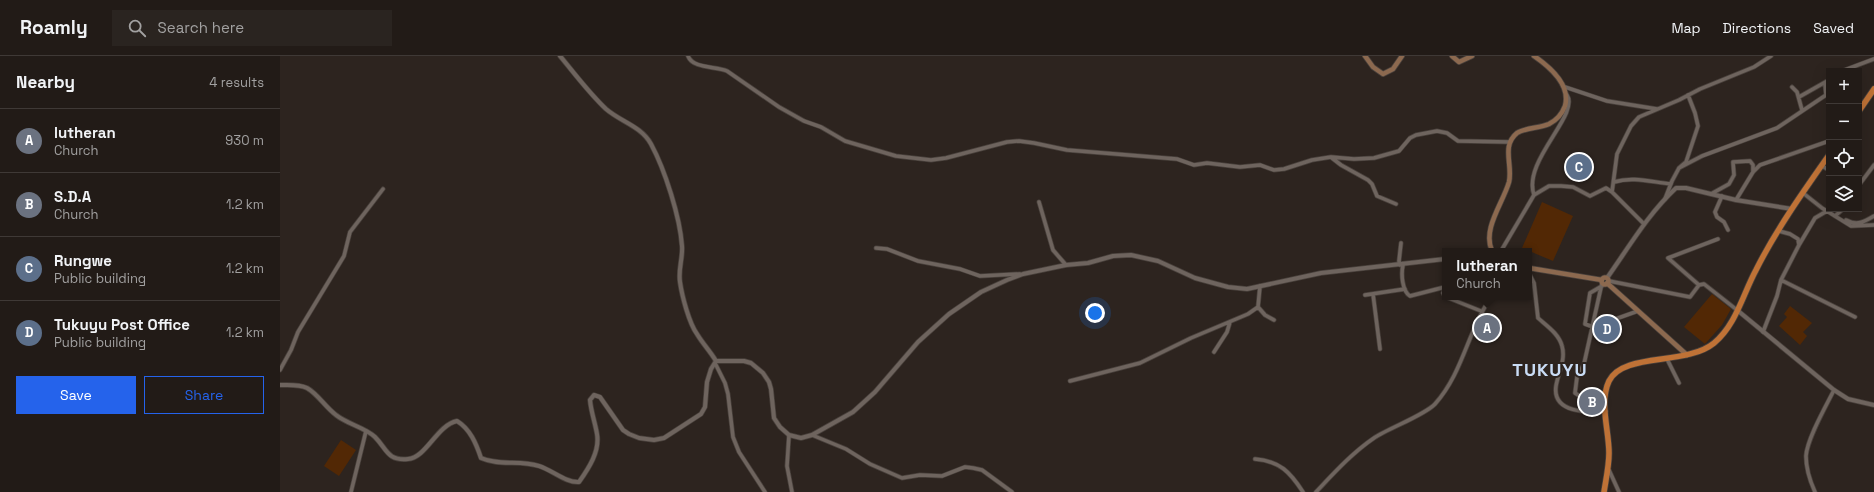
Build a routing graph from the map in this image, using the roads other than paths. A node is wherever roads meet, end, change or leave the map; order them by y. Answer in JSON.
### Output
{"nodes":[{"id":1,"x":560,"y":56,"type":"edge"},
{"id":2,"x":688,"y":56,"type":"edge"},
{"id":3,"x":1365,"y":56,"type":"edge"},
{"id":4,"x":1402,"y":56,"type":"edge"},
{"id":5,"x":1452,"y":56,"type":"edge"},
{"id":6,"x":1472,"y":56,"type":"edge"},
{"id":7,"x":1534,"y":56,"type":"edge"},
{"id":8,"x":1771,"y":56,"type":"edge"},
{"id":9,"x":1874,"y":59,"type":"edge"},
{"id":10,"x":1850,"y":68,"type":"edge"},
{"id":11,"x":1825,"y":84,"type":"joint"},
{"id":12,"x":1565,"y":87,"type":"junction"},
{"id":13,"x":1792,"y":87,"type":"dead end"},
{"id":14,"x":1874,"y":89,"type":"edge"},
{"id":15,"x":1688,"y":95,"type":"junction"},
{"id":16,"x":1567,"y":96,"type":"junction"},
{"id":17,"x":1798,"y":97,"type":"junction"},
{"id":18,"x":1862,"y":107,"type":"edge"},
{"id":19,"x":1657,"y":109,"type":"junction"},
{"id":20,"x":1802,"y":110,"type":"junction"},
{"id":21,"x":1510,"y":142,"type":"junction"},
{"id":22,"x":1826,"y":142,"type":"edge"},
{"id":23,"x":1331,"y":157,"type":"junction"},
{"id":24,"x":1826,"y":160,"type":"edge"},
{"id":25,"x":1874,"y":165,"type":"edge"},
{"id":26,"x":1822,"y":166,"type":"junction"},
{"id":27,"x":1680,"y":168,"type":"junction"},
{"id":28,"x":1826,"y":168,"type":"edge"},
{"id":29,"x":1753,"y":172,"type":"junction"},
{"id":30,"x":1862,"y":181,"type":"edge"},
{"id":31,"x":1614,"y":182,"type":"junction"},
{"id":32,"x":1671,"y":184,"type":"junction"},
{"id":33,"x":383,"y":189,"type":"dead end"},
{"id":34,"x":1612,"y":192,"type":"junction"},
{"id":35,"x":1711,"y":194,"type":"junction"},
{"id":36,"x":1803,"y":194,"type":"junction"},
{"id":37,"x":1534,"y":195,"type":"junction"},
{"id":38,"x":1722,"y":196,"type":"junction"},
{"id":39,"x":1665,"y":198,"type":"junction"},
{"id":40,"x":1736,"y":200,"type":"junction"},
{"id":41,"x":1039,"y":202,"type":"dead end"},
{"id":42,"x":1396,"y":204,"type":"dead end"},
{"id":43,"x":1793,"y":209,"type":"junction"},
{"id":44,"x":1826,"y":210,"type":"edge"},
{"id":45,"x":1826,"y":212,"type":"edge"},
{"id":46,"x":1829,"y":212,"type":"edge"},
{"id":47,"x":1840,"y":212,"type":"edge"},
{"id":48,"x":1835,"y":216,"type":"junction"},
{"id":49,"x":1874,"y":216,"type":"edge"},
{"id":50,"x":1644,"y":224,"type":"junction"},
{"id":51,"x":1874,"y":225,"type":"edge"},
{"id":52,"x":1728,"y":230,"type":"dead end"},
{"id":53,"x":1779,"y":231,"type":"junction"},
{"id":54,"x":1718,"y":239,"type":"dead end"},
{"id":55,"x":1401,"y":242,"type":"dead end"},
{"id":56,"x":1799,"y":245,"type":"junction"},
{"id":57,"x":876,"y":248,"type":"dead end"},
{"id":58,"x":1491,"y":248,"type":"edge"},
{"id":59,"x":1503,"y":248,"type":"edge"},
{"id":60,"x":1442,"y":259,"type":"edge"},
{"id":61,"x":1066,"y":265,"type":"junction"},
{"id":62,"x":1402,"y":265,"type":"junction"},
{"id":63,"x":1532,"y":269,"type":"edge"},
{"id":64,"x":1023,"y":274,"type":"junction"},
{"id":65,"x":1532,"y":279,"type":"edge"},
{"id":66,"x":1781,"y":280,"type":"junction"},
{"id":67,"x":1605,"y":282,"type":"junction"},
{"id":68,"x":1699,"y":285,"type":"junction"},
{"id":69,"x":1260,"y":286,"type":"junction"},
{"id":70,"x":1442,"y":288,"type":"edge"},
{"id":71,"x":1405,"y":289,"type":"junction"},
{"id":72,"x":1373,"y":294,"type":"junction"},
{"id":73,"x":1365,"y":295,"type":"dead end"},
{"id":74,"x":1454,"y":300,"type":"edge"},
{"id":75,"x":1489,"y":300,"type":"edge"},
{"id":76,"x":1258,"y":307,"type":"junction"},
{"id":77,"x":1481,"y":310,"type":"junction"},
{"id":78,"x":1737,"y":310,"type":"junction"},
{"id":79,"x":1638,"y":311,"type":"junction"},
{"id":80,"x":1855,"y":318,"type":"dead end"},
{"id":81,"x":1274,"y":320,"type":"dead end"},
{"id":82,"x":1230,"y":322,"type":"junction"},
{"id":83,"x":1593,"y":327,"type":"junction"},
{"id":84,"x":1763,"y":332,"type":"junction"},
{"id":85,"x":1380,"y":349,"type":"dead end"},
{"id":86,"x":1214,"y":352,"type":"dead end"},
{"id":87,"x":1688,"y":355,"type":"junction"},
{"id":88,"x":1667,"y":359,"type":"junction"},
{"id":89,"x":715,"y":362,"type":"junction"},
{"id":90,"x":280,"y":370,"type":"edge"},
{"id":91,"x":1070,"y":381,"type":"dead end"},
{"id":92,"x":1679,"y":383,"type":"dead end"},
{"id":93,"x":280,"y":385,"type":"edge"},
{"id":94,"x":1834,"y":390,"type":"junction"},
{"id":95,"x":1605,"y":398,"type":"junction"},
{"id":96,"x":1874,"y":405,"type":"edge"},
{"id":97,"x":1606,"y":411,"type":"junction"},
{"id":98,"x":366,"y":431,"type":"junction"},
{"id":99,"x":789,"y":435,"type":"junction"},
{"id":100,"x":812,"y":435,"type":"junction"},
{"id":101,"x":1255,"y":459,"type":"dead end"},
{"id":102,"x":1608,"y":467,"type":"junction"},
{"id":103,"x":351,"y":492,"type":"edge"},
{"id":104,"x":765,"y":492,"type":"edge"},
{"id":105,"x":792,"y":492,"type":"edge"},
{"id":106,"x":1012,"y":492,"type":"edge"},
{"id":107,"x":1303,"y":492,"type":"edge"},
{"id":108,"x":1316,"y":492,"type":"edge"},
{"id":109,"x":1604,"y":492,"type":"edge"},
{"id":110,"x":1619,"y":492,"type":"edge"},
{"id":111,"x":1814,"y":492,"type":"edge"}],
"edges":[{"from":1,"to":89,"type":"street"},
{"from":2,"to":23,"type":"street"},
{"from":3,"to":4,"type":"main road"},
{"from":5,"to":6,"type":"main road"},
{"from":7,"to":12,"type":"main road"},
{"from":8,"to":15,"type":"street"},
{"from":9,"to":10,"type":"street"},
{"from":11,"to":17,"type":"street"},
{"from":11,"to":20,"type":"street"},
{"from":12,"to":16,"type":"main road"},
{"from":12,"to":19,"type":"street"},
{"from":13,"to":17,"type":"street"},
{"from":14,"to":18,"type":"highway"},
{"from":15,"to":19,"type":"street"},
{"from":15,"to":27,"type":"street"},
{"from":16,"to":21,"type":"main road"},
{"from":16,"to":37,"type":"street"},
{"from":17,"to":20,"type":"street"},
{"from":19,"to":31,"type":"street"},
{"from":20,"to":27,"type":"street"},
{"from":21,"to":23,"type":"street"},
{"from":21,"to":58,"type":"main road"},
{"from":22,"to":29,"type":"street"},
{"from":23,"to":42,"type":"street"},
{"from":24,"to":26,"type":"highway"},
{"from":25,"to":30,"type":"street"},
{"from":26,"to":28,"type":"street"},
{"from":26,"to":36,"type":"highway"},
{"from":27,"to":32,"type":"street"},
{"from":29,"to":35,"type":"street"},
{"from":29,"to":40,"type":"street"},
{"from":31,"to":32,"type":"street"},
{"from":31,"to":34,"type":"street"},
{"from":32,"to":39,"type":"street"},
{"from":33,"to":90,"type":"street"},
{"from":34,"to":37,"type":"street"},
{"from":34,"to":50,"type":"street"},
{"from":35,"to":38,"type":"street"},
{"from":35,"to":39,"type":"street"},
{"from":36,"to":43,"type":"highway"},
{"from":36,"to":44,"type":"street"},
{"from":37,"to":59,"type":"street"},
{"from":38,"to":40,"type":"street"},
{"from":38,"to":52,"type":"street"},
{"from":39,"to":50,"type":"street"},
{"from":40,"to":43,"type":"street"},
{"from":41,"to":61,"type":"street"},
{"from":43,"to":53,"type":"highway"},
{"from":45,"to":56,"type":"street"},
{"from":46,"to":48,"type":"street"},
{"from":47,"to":48,"type":"street"},
{"from":48,"to":49,"type":"street"},
{"from":48,"to":51,"type":"street"},
{"from":50,"to":67,"type":"street"},
{"from":53,"to":56,"type":"street"},
{"from":53,"to":78,"type":"highway"},
{"from":54,"to":68,"type":"street"},
{"from":55,"to":62,"type":"street"},
{"from":56,"to":66,"type":"street"},
{"from":57,"to":64,"type":"street"},
{"from":60,"to":62,"type":"street"},
{"from":61,"to":64,"type":"street"},
{"from":61,"to":69,"type":"street"},
{"from":62,"to":69,"type":"street"},
{"from":62,"to":71,"type":"street"},
{"from":63,"to":67,"type":"main road"},
{"from":64,"to":100,"type":"street"},
{"from":65,"to":97,"type":"street"},
{"from":66,"to":80,"type":"street"},
{"from":66,"to":84,"type":"street"},
{"from":67,"to":68,"type":"street"},
{"from":67,"to":79,"type":"main road"},
{"from":67,"to":83,"type":"street"},
{"from":67,"to":83,"type":"street"},
{"from":68,"to":78,"type":"street"},
{"from":69,"to":76,"type":"street"},
{"from":70,"to":71,"type":"street"},
{"from":71,"to":72,"type":"street"},
{"from":72,"to":73,"type":"street"},
{"from":72,"to":85,"type":"street"},
{"from":74,"to":77,"type":"street"},
{"from":75,"to":77,"type":"street"},
{"from":76,"to":81,"type":"street"},
{"from":76,"to":82,"type":"street"},
{"from":77,"to":108,"type":"street"},
{"from":78,"to":84,"type":"street"},
{"from":78,"to":87,"type":"highway"},
{"from":79,"to":83,"type":"street"},
{"from":79,"to":87,"type":"main road"},
{"from":82,"to":86,"type":"street"},
{"from":82,"to":91,"type":"street"},
{"from":83,"to":95,"type":"street"},
{"from":84,"to":94,"type":"street"},
{"from":87,"to":88,"type":"highway"},
{"from":88,"to":92,"type":"street"},
{"from":88,"to":95,"type":"highway"},
{"from":89,"to":98,"type":"street"},
{"from":89,"to":99,"type":"street"},
{"from":89,"to":104,"type":"street"},
{"from":93,"to":98,"type":"street"},
{"from":94,"to":96,"type":"street"},
{"from":94,"to":111,"type":"street"},
{"from":95,"to":97,"type":"highway"},
{"from":97,"to":102,"type":"highway"},
{"from":98,"to":103,"type":"street"},
{"from":99,"to":100,"type":"street"},
{"from":99,"to":105,"type":"street"},
{"from":100,"to":106,"type":"street"},
{"from":101,"to":107,"type":"street"},
{"from":102,"to":109,"type":"highway"},
{"from":102,"to":110,"type":"street"}]}
